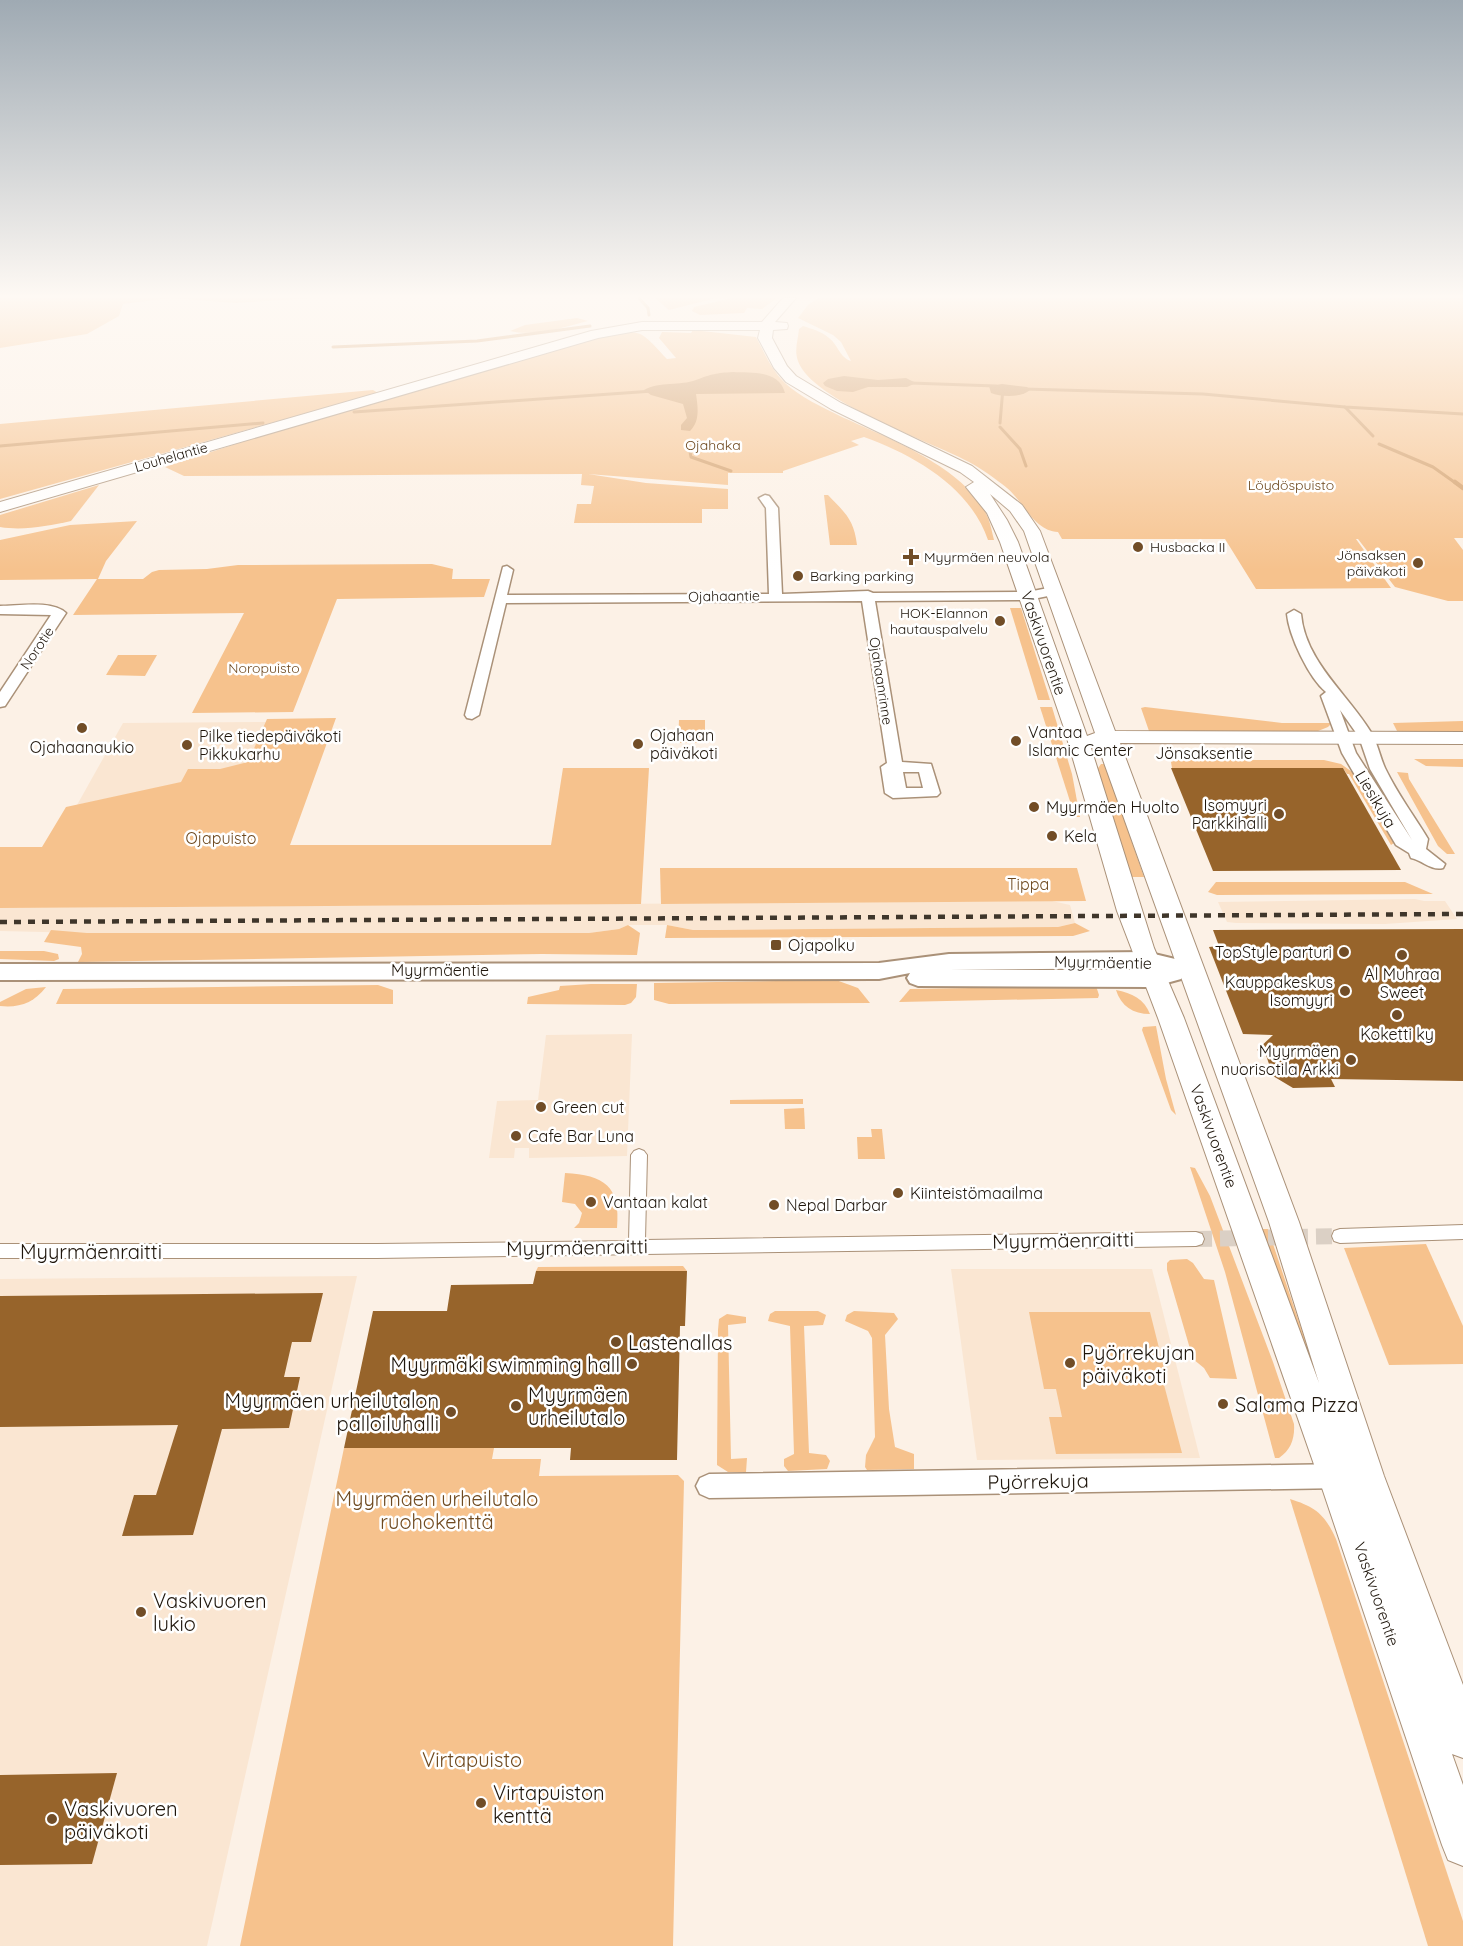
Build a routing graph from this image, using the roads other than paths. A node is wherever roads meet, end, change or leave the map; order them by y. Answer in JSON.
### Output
{"nodes":[{"id":1,"x":407,"y":389,"type":"edge"},
{"id":2,"x":809,"y":389,"type":"edge"},
{"id":3,"x":931,"y":453,"type":"junction"},
{"id":4,"x":765,"y":498,"type":"dead end"},
{"id":5,"x":0,"y":507,"type":"edge"},
{"id":6,"x":507,"y":570,"type":"dead end"},
{"id":7,"x":1027,"y":591,"type":"junction"},
{"id":8,"x":1053,"y":591,"type":"junction"},
{"id":9,"x":868,"y":595,"type":"junction"},
{"id":10,"x":776,"y":596,"type":"junction"},
{"id":11,"x":500,"y":599,"type":"junction"},
{"id":12,"x":0,"y":610,"type":"edge"},
{"id":13,"x":1294,"y":614,"type":"dead end"},
{"id":14,"x":1326,"y":686,"type":"junction"},
{"id":15,"x":0,"y":703,"type":"edge"},
{"id":16,"x":472,"y":715,"type":"dead end"},
{"id":17,"x":1463,"y":738,"type":"edge"},
{"id":18,"x":1108,"y":745,"type":"junction"},
{"id":19,"x":1346,"y":745,"type":"junction"},
{"id":20,"x":1369,"y":745,"type":"junction"},
{"id":21,"x":1079,"y":746,"type":"junction"},
{"id":22,"x":1463,"y":752,"type":"edge"},
{"id":23,"x":894,"y":767,"type":"junction"},
{"id":24,"x":1418,"y":854,"type":"junction"},
{"id":25,"x":1437,"y":864,"type":"dead end"},
{"id":26,"x":1149,"y":969,"type":"junction"},
{"id":27,"x":1192,"y":970,"type":"junction"},
{"id":28,"x":0,"y":972,"type":"edge"},
{"id":29,"x":639,"y":1155,"type":"dead end"},
{"id":30,"x":1463,"y":1232,"type":"edge"},
{"id":31,"x":1340,"y":1236,"type":"tunnel mouth"},
{"id":32,"x":1196,"y":1239,"type":"tunnel mouth"},
{"id":33,"x":637,"y":1246,"type":"junction"},
{"id":34,"x":0,"y":1251,"type":"edge"},
{"id":35,"x":1351,"y":1476,"type":"junction"},
{"id":36,"x":709,"y":1486,"type":"dead end"},
{"id":37,"x":1463,"y":1738,"type":"edge"},
{"id":38,"x":1463,"y":1845,"type":"edge"}],
"edges":[{"from":1,"to":5,"type":"main road","name":"Louhelantie"},
{"from":2,"to":3,"type":"main road","name":"Vaskivuorentie"},
{"from":3,"to":7,"type":"main road","name":"Vaskivuorentie"},
{"from":3,"to":8,"type":"main road","name":"Vaskivuorentie"},
{"from":4,"to":10,"type":"street"},
{"from":6,"to":11,"type":"street"},
{"from":7,"to":8,"type":"street","name":"Ojahaantie"},
{"from":7,"to":9,"type":"street","name":"Ojahaantie"},
{"from":7,"to":21,"type":"main road","name":"Vaskivuorentie"},
{"from":8,"to":18,"type":"main road","name":"Vaskivuorentie"},
{"from":9,"to":10,"type":"street","name":"Ojahaantie"},
{"from":9,"to":23,"type":"street","name":"Ojahaanrinne"},
{"from":10,"to":11,"type":"street","name":"Ojahaantie"},
{"from":11,"to":16,"type":"street"},
{"from":12,"to":15,"type":"street","name":"Norotie"},
{"from":13,"to":14,"type":"street"},
{"from":14,"to":19,"type":"street","name":"Liesikuja"},
{"from":14,"to":20,"type":"street","name":"Liesikuja"},
{"from":17,"to":20,"type":"main road","name":"Jönsaksentie"},
{"from":18,"to":19,"type":"main road","name":"Jönsaksentie"},
{"from":18,"to":21,"type":"main road","name":"Jönsaksentie"},
{"from":18,"to":27,"type":"main road","name":"Vaskivuorentie"},
{"from":19,"to":20,"type":"main road","name":"Jönsaksentie"},
{"from":19,"to":24,"type":"street","name":"Liesikuja"},
{"from":20,"to":22,"type":"main road","name":"Jönsaksentie"},
{"from":20,"to":24,"type":"street","name":"Liesikuja"},
{"from":21,"to":26,"type":"main road","name":"Vaskivuorentie"},
{"from":23,"to":23,"type":"street","name":"Ojahaanrinne"},
{"from":24,"to":25,"type":"street","name":"Liesikuja"},
{"from":26,"to":27,"type":"street","name":"Myyrmäentie"},
{"from":26,"to":28,"type":"street","name":"Myyrmäentie"},
{"from":26,"to":35,"type":"main road","name":"Vaskivuorentie"},
{"from":27,"to":35,"type":"main road","name":"Vaskivuorentie"},
{"from":29,"to":33,"type":"street"},
{"from":30,"to":31,"type":"street"},
{"from":32,"to":33,"type":"street","name":"Myyrmäenraitti"},
{"from":33,"to":34,"type":"street","name":"Myyrmäenraitti"},
{"from":35,"to":36,"type":"street","name":"Pyörrekuja"},
{"from":35,"to":37,"type":"main road","name":"Vaskivuorentie"},
{"from":35,"to":38,"type":"main road","name":"Vaskivuorentie"}]}
